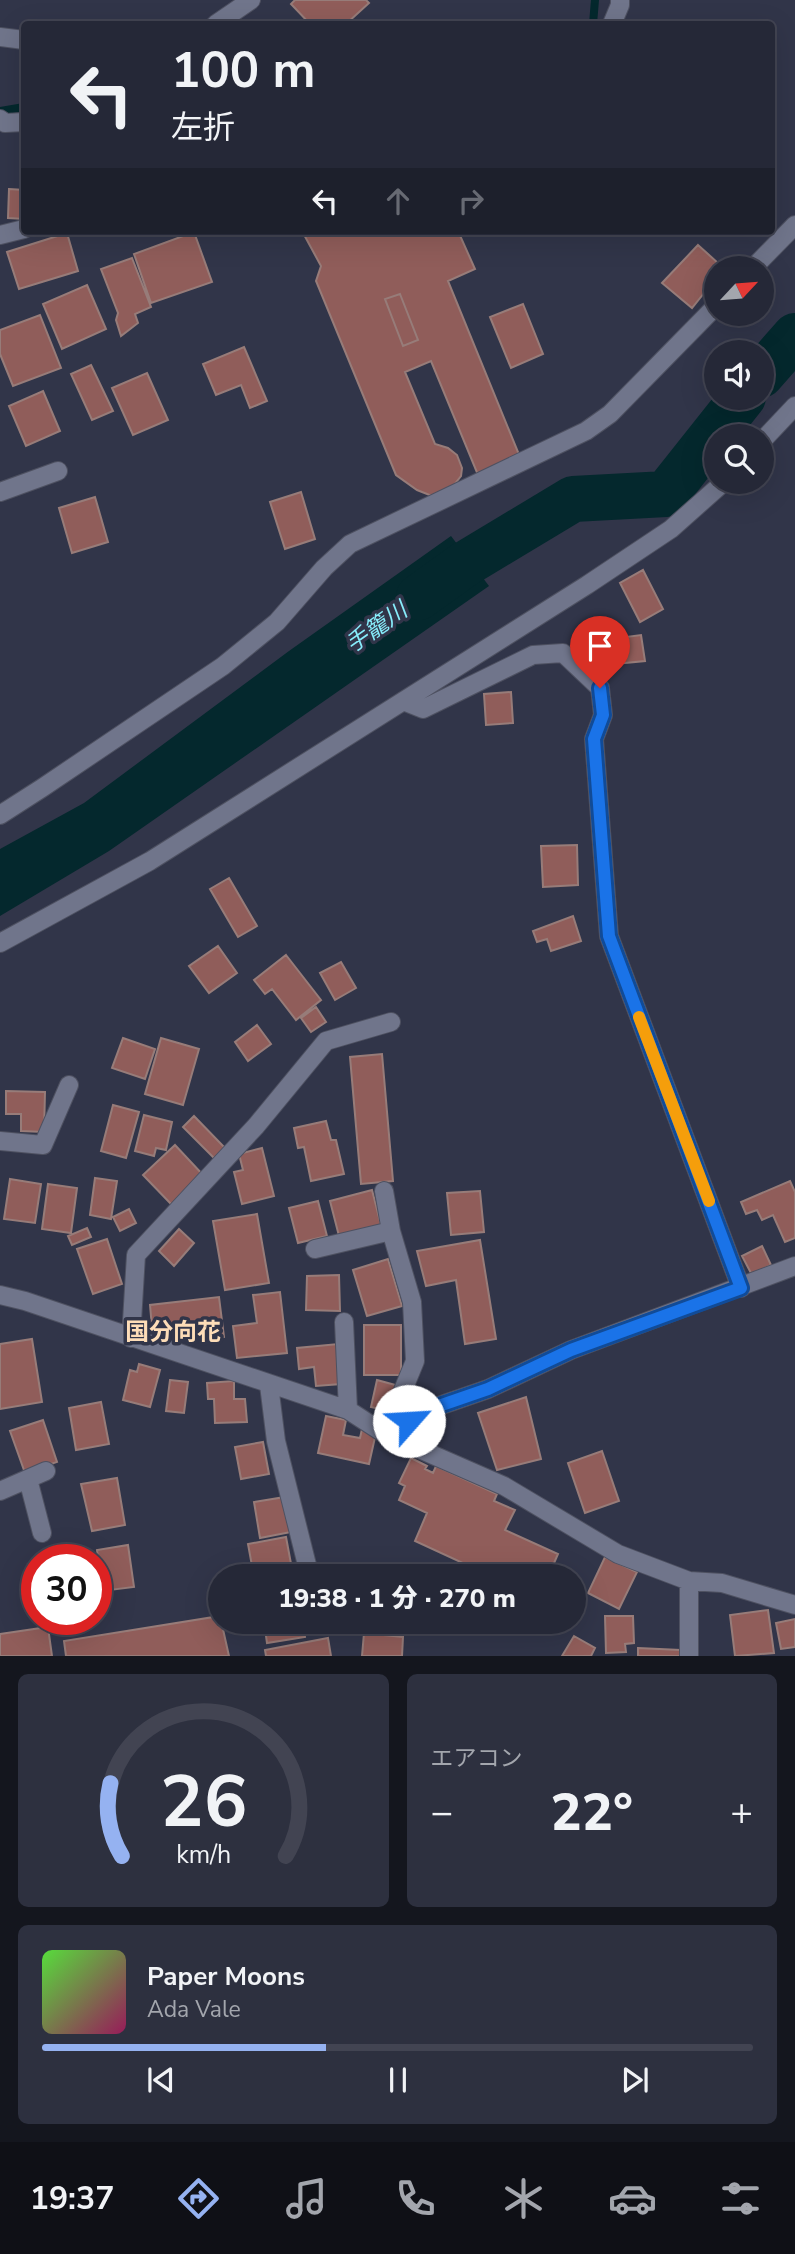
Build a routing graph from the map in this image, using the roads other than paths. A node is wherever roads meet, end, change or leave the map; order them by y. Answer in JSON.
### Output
{"nodes":[{"id":1,"x":251,"y":0,"type":"edge"},
{"id":2,"x":620,"y":0,"type":"edge"},
{"id":3,"x":220,"y":21,"type":"edge"},
{"id":4,"x":613,"y":21,"type":"edge"},
{"id":5,"x":0,"y":37,"type":"edge"},
{"id":6,"x":21,"y":40,"type":"edge"},
{"id":7,"x":0,"y":119,"type":"edge"},
{"id":8,"x":21,"y":121,"type":"edge"},
{"id":9,"x":795,"y":225,"type":"edge"},
{"id":10,"x":21,"y":230,"type":"edge"},
{"id":11,"x":0,"y":234,"type":"edge"},
{"id":12,"x":765,"y":256,"type":"edge"},
{"id":13,"x":704,"y":318,"type":"edge"},
{"id":14,"x":795,"y":406,"type":"edge"},
{"id":15,"x":774,"y":428,"type":"edge"},
{"id":16,"x":58,"y":471,"type":"dead end"},
{"id":17,"x":0,"y":492,"type":"edge"},
{"id":18,"x":710,"y":494,"type":"edge"},
{"id":19,"x":403,"y":701,"type":"junction"},
{"id":20,"x":0,"y":815,"type":"edge"},
{"id":21,"x":0,"y":943,"type":"edge"},
{"id":22,"x":391,"y":1022,"type":"dead end"},
{"id":23,"x":69,"y":1085,"type":"dead end"},
{"id":24,"x":0,"y":1141,"type":"edge"},
{"id":25,"x":383,"y":1191,"type":"dead end"},
{"id":26,"x":391,"y":1231,"type":"junction"},
{"id":27,"x":315,"y":1249,"type":"dead end"},
{"id":28,"x":795,"y":1266,"type":"edge"},
{"id":29,"x":741,"y":1288,"type":"junction"},
{"id":30,"x":0,"y":1295,"type":"edge"},
{"id":31,"x":344,"y":1322,"type":"dead end"},
{"id":32,"x":131,"y":1338,"type":"junction"},
{"id":33,"x":269,"y":1385,"type":"junction"},
{"id":34,"x":348,"y":1410,"type":"junction"},
{"id":35,"x":385,"y":1434,"type":"junction"},
{"id":36,"x":46,"y":1471,"type":"dead end"},
{"id":37,"x":28,"y":1479,"type":"junction"},
{"id":38,"x":0,"y":1491,"type":"edge"},
{"id":39,"x":42,"y":1532,"type":"dead end"},
{"id":40,"x":307,"y":1564,"type":"edge"},
{"id":41,"x":689,"y":1581,"type":"junction"},
{"id":42,"x":795,"y":1605,"type":"edge"},
{"id":43,"x":689,"y":1656,"type":"edge"}],
"edges":[{"from":1,"to":3,"type":"street"},
{"from":2,"to":4,"type":"street"},
{"from":5,"to":6,"type":"street"},
{"from":7,"to":8,"type":"street"},
{"from":9,"to":12,"type":"street"},
{"from":10,"to":11,"type":"street"},
{"from":13,"to":20,"type":"street"},
{"from":14,"to":15,"type":"street"},
{"from":16,"to":17,"type":"street"},
{"from":18,"to":19,"type":"street"},
{"from":19,"to":21,"type":"street"},
{"from":19,"to":29,"type":"street"},
{"from":22,"to":32,"type":"street"},
{"from":23,"to":24,"type":"street"},
{"from":25,"to":26,"type":"street"},
{"from":26,"to":27,"type":"street"},
{"from":26,"to":35,"type":"street"},
{"from":28,"to":29,"type":"street"},
{"from":29,"to":35,"type":"street"},
{"from":30,"to":32,"type":"street"},
{"from":31,"to":34,"type":"street"},
{"from":32,"to":33,"type":"street"},
{"from":33,"to":34,"type":"street"},
{"from":33,"to":40,"type":"street"},
{"from":34,"to":35,"type":"street"},
{"from":35,"to":41,"type":"street"},
{"from":36,"to":37,"type":"street"},
{"from":37,"to":38,"type":"street"},
{"from":37,"to":39,"type":"street"},
{"from":41,"to":42,"type":"street"},
{"from":41,"to":43,"type":"street"}]}
